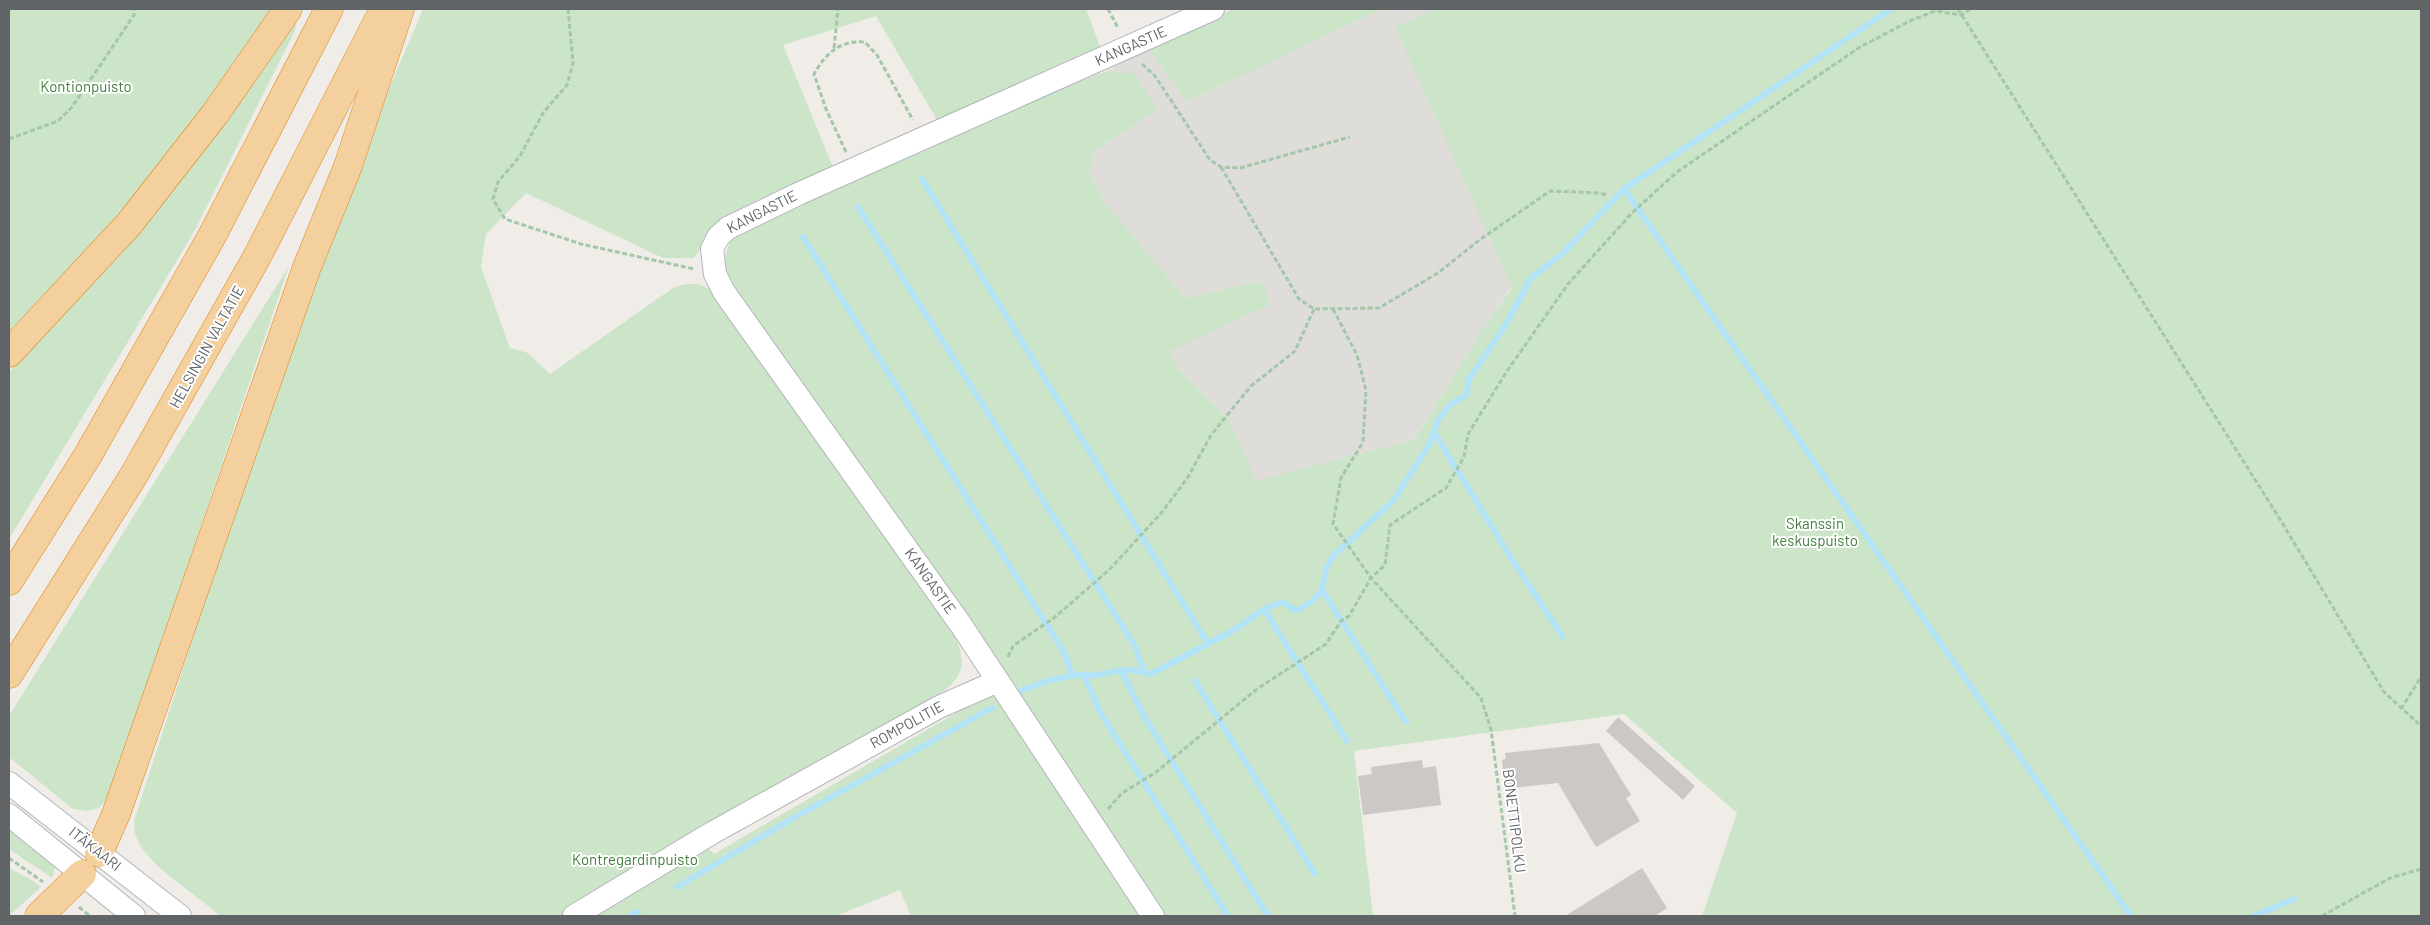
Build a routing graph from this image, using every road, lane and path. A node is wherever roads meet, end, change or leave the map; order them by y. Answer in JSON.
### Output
{"nodes":[{"id":1,"x":134,"y":9,"type":"edge"},
{"id":2,"x":288,"y":9,"type":"edge"},
{"id":3,"x":329,"y":9,"type":"edge"},
{"id":4,"x":384,"y":9,"type":"edge"},
{"id":5,"x":400,"y":9,"type":"edge"},
{"id":6,"x":568,"y":9,"type":"edge"},
{"id":7,"x":838,"y":9,"type":"edge"},
{"id":8,"x":1214,"y":9,"type":"edge"},
{"id":9,"x":1958,"y":9,"type":"edge"},
{"id":10,"x":1970,"y":9,"type":"edge"},
{"id":11,"x":1962,"y":15,"type":"junction"},
{"id":12,"x":834,"y":48,"type":"junction"},
{"id":13,"x":1127,"y":48,"type":"junction"},
{"id":14,"x":1350,"y":137,"type":"dead end"},
{"id":15,"x":923,"y":138,"type":"junction"},
{"id":16,"x":9,"y":139,"type":"edge"},
{"id":17,"x":1221,"y":167,"type":"junction"},
{"id":18,"x":854,"y":169,"type":"junction"},
{"id":19,"x":1607,"y":195,"type":"dead end"},
{"id":20,"x":715,"y":274,"type":"junction"},
{"id":21,"x":1333,"y":309,"type":"junction"},
{"id":22,"x":1314,"y":310,"type":"junction"},
{"id":23,"x":9,"y":353,"type":"edge"},
{"id":24,"x":1371,"y":578,"type":"junction"},
{"id":25,"x":9,"y":581,"type":"edge"},
{"id":26,"x":9,"y":674,"type":"edge"},
{"id":27,"x":2421,"y":677,"type":"edge"},
{"id":28,"x":998,"y":681,"type":"junction"},
{"id":29,"x":2402,"y":708,"type":"junction"},
{"id":30,"x":2421,"y":726,"type":"edge"},
{"id":31,"x":17,"y":789,"type":"edge"},
{"id":32,"x":10,"y":816,"type":"edge"},
{"id":33,"x":1093,"y":827,"type":"junction"},
{"id":34,"x":99,"y":852,"type":"junction"},
{"id":35,"x":2421,"y":870,"type":"edge"},
{"id":36,"x":82,"y":874,"type":"junction"},
{"id":37,"x":39,"y":916,"type":"edge"},
{"id":38,"x":134,"y":916,"type":"edge"},
{"id":39,"x":180,"y":916,"type":"edge"},
{"id":40,"x":574,"y":916,"type":"edge"},
{"id":41,"x":1154,"y":916,"type":"edge"},
{"id":42,"x":1515,"y":916,"type":"edge"},
{"id":43,"x":2322,"y":916,"type":"edge"}],
"edges":[{"from":1,"to":16,"type":"path"},
{"from":2,"to":23,"type":"highway"},
{"from":3,"to":25,"type":"highway"},
{"from":4,"to":26,"type":"highway","name":"HELSINGIN VALTATIE"},
{"from":5,"to":34,"type":"highway"},
{"from":6,"to":20,"type":"path"},
{"from":7,"to":12,"type":"path"},
{"from":8,"to":13,"type":"street","name":"KANGASTIE"},
{"from":9,"to":11,"type":"path"},
{"from":10,"to":11,"type":"path"},
{"from":11,"to":24,"type":"path"},
{"from":11,"to":29,"type":"path"},
{"from":12,"to":15,"type":"path"},
{"from":12,"to":18,"type":"path"},
{"from":13,"to":15,"type":"street","name":"KANGASTIE"},
{"from":13,"to":17,"type":"path"},
{"from":14,"to":17,"type":"path"},
{"from":15,"to":18,"type":"street","name":"KANGASTIE"},
{"from":17,"to":22,"type":"path"},
{"from":18,"to":20,"type":"street","name":"KANGASTIE"},
{"from":19,"to":21,"type":"path"},
{"from":20,"to":28,"type":"street","name":"KANGASTIE"},
{"from":21,"to":22,"type":"path"},
{"from":21,"to":24,"type":"path","name":"BONETTIPOLKU"},
{"from":22,"to":28,"type":"path"},
{"from":24,"to":33,"type":"path"},
{"from":24,"to":42,"type":"path","name":"BONETTIPOLKU"},
{"from":27,"to":29,"type":"path"},
{"from":28,"to":33,"type":"street"},
{"from":28,"to":40,"type":"street","name":"ROMPOLITIE"},
{"from":29,"to":30,"type":"path"},
{"from":31,"to":34,"type":"street","name":"ITÄKAARI"},
{"from":32,"to":36,"type":"street","name":"ITÄKAARI"},
{"from":33,"to":41,"type":"street"},
{"from":34,"to":36,"type":"street"},
{"from":34,"to":39,"type":"street","name":"ITÄKAARI"},
{"from":35,"to":43,"type":"path"},
{"from":36,"to":37,"type":"highway"},
{"from":36,"to":38,"type":"street","name":"ITÄKAARI"}]}
